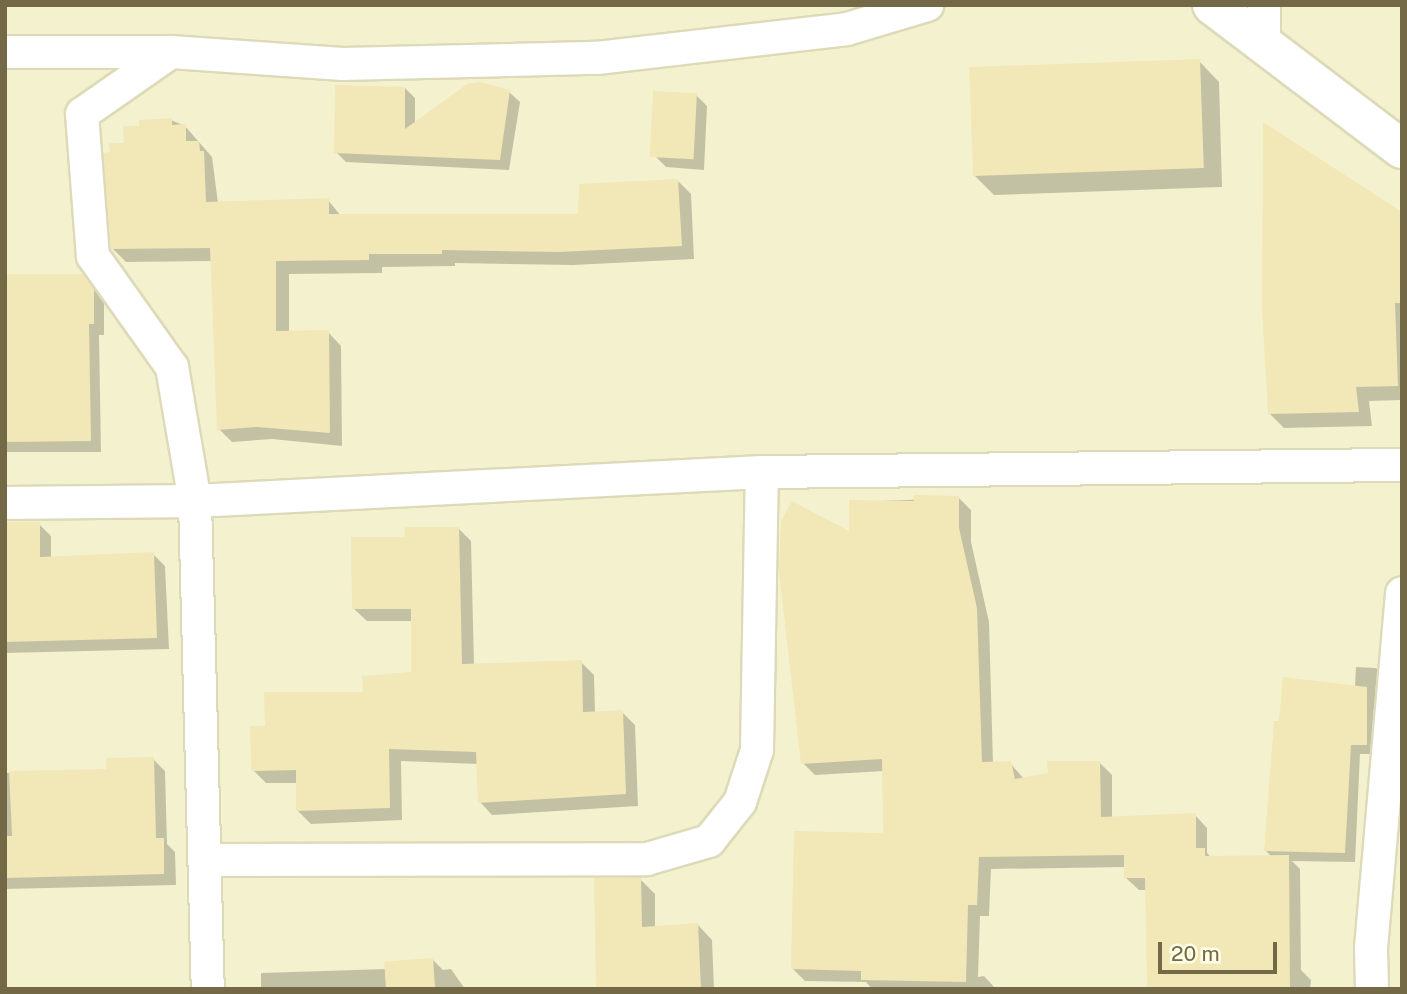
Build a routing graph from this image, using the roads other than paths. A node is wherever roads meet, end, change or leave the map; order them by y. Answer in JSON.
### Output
{"nodes":[{"id":1,"x":928,"y":5,"type":"edge"},
{"id":2,"x":1212,"y":5,"type":"edge"},
{"id":3,"x":1264,"y":5,"type":"edge"},
{"id":4,"x":1264,"y":44,"type":"junction"},
{"id":5,"x":5,"y":52,"type":"edge"},
{"id":6,"x":171,"y":52,"type":"junction"},
{"id":7,"x":1402,"y":149,"type":"edge"},
{"id":8,"x":1402,"y":465,"type":"edge"},
{"id":9,"x":762,"y":472,"type":"junction"},
{"id":10,"x":195,"y":501,"type":"junction"},
{"id":11,"x":5,"y":503,"type":"edge"},
{"id":12,"x":1402,"y":593,"type":"edge"},
{"id":13,"x":205,"y":860,"type":"junction"},
{"id":14,"x":208,"y":989,"type":"edge"},
{"id":15,"x":1372,"y":989,"type":"edge"}],
"edges":[{"from":1,"to":6,"type":"street"},
{"from":2,"to":4,"type":"street"},
{"from":3,"to":4,"type":"street"},
{"from":4,"to":7,"type":"street"},
{"from":5,"to":6,"type":"street"},
{"from":6,"to":10,"type":"street"},
{"from":8,"to":9,"type":"street"},
{"from":9,"to":10,"type":"street"},
{"from":9,"to":13,"type":"street"},
{"from":10,"to":11,"type":"street"},
{"from":10,"to":13,"type":"street"},
{"from":12,"to":15,"type":"street"},
{"from":13,"to":14,"type":"street"}]}
